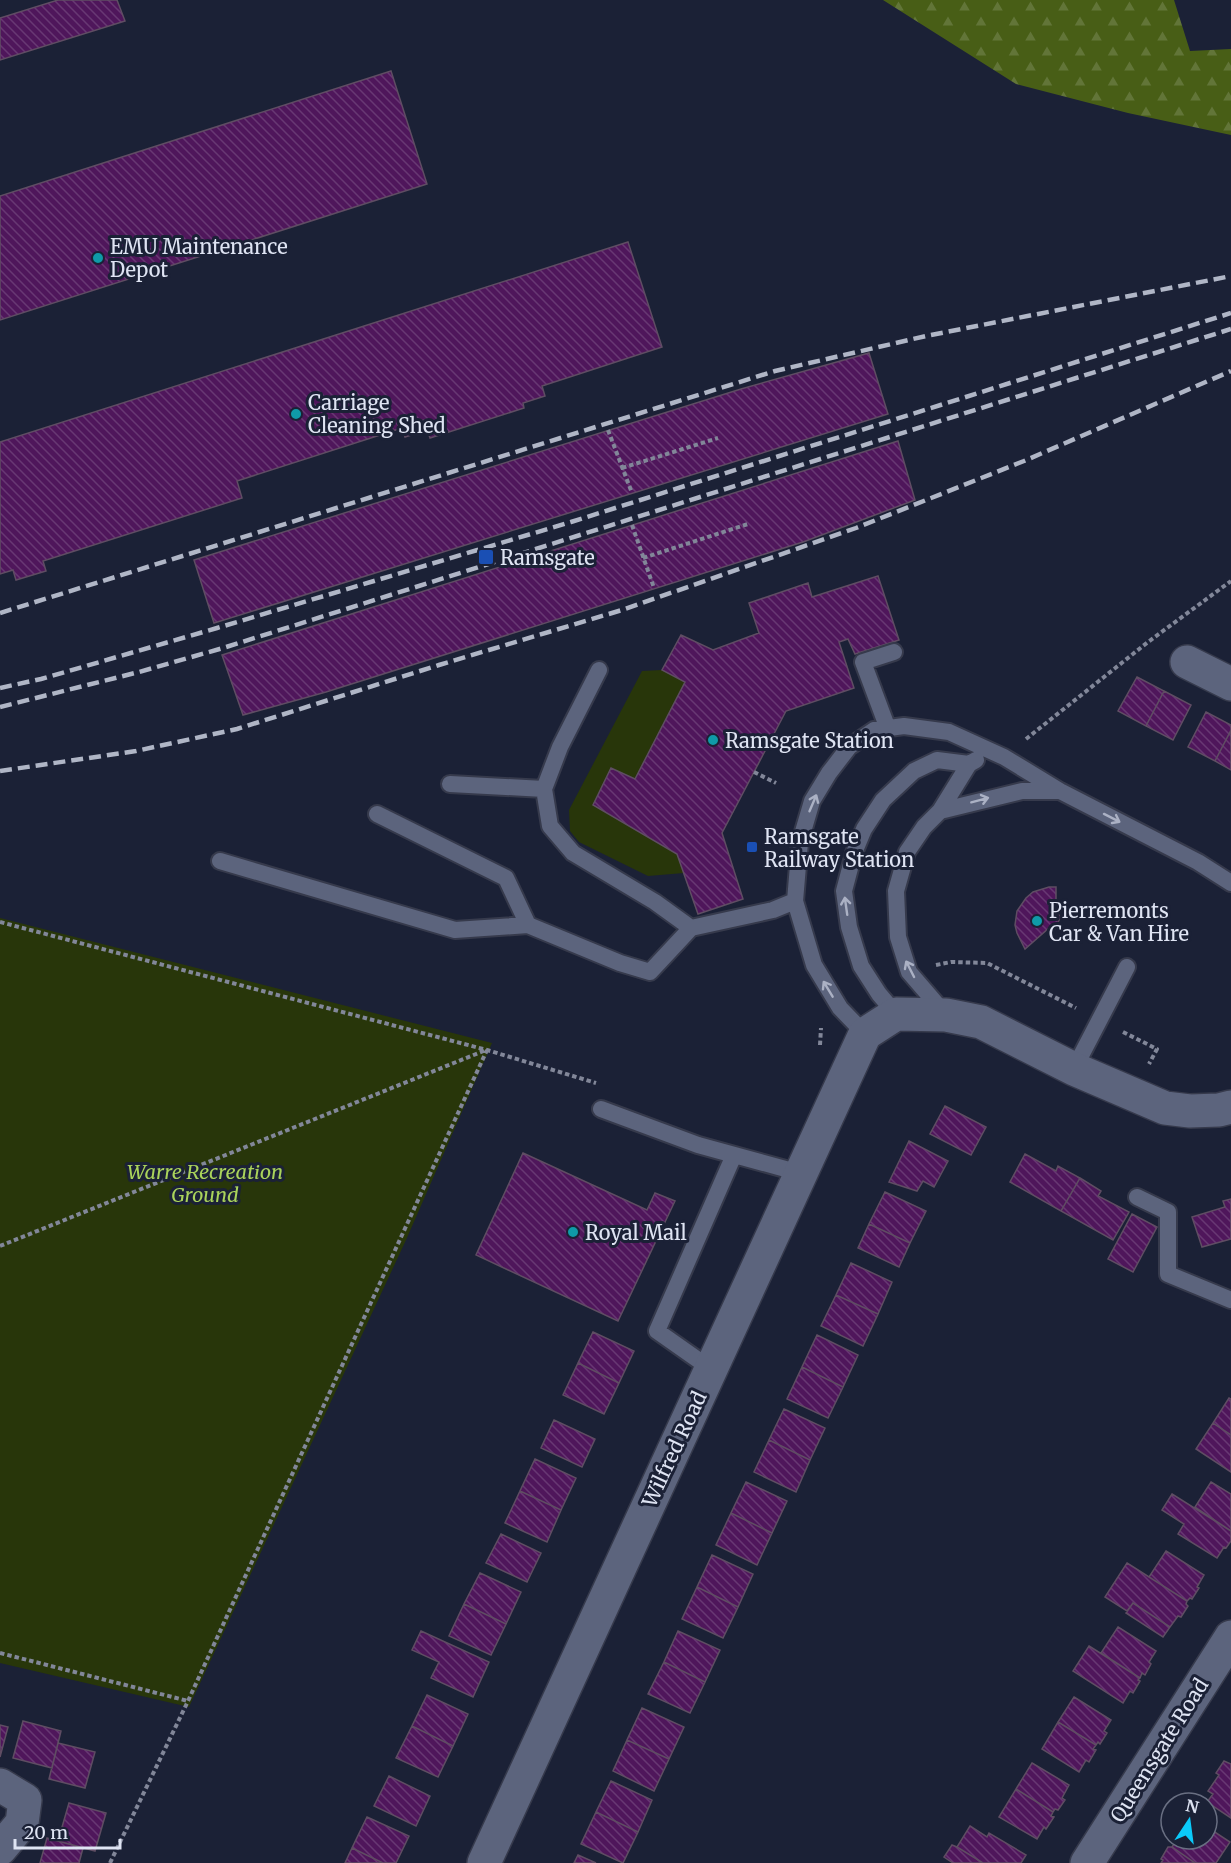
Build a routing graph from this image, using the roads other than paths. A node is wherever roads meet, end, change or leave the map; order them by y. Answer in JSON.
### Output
{"nodes":[{"id":1,"x":894,"y":652,"type":"dead end"},
{"id":2,"x":1187,"y":662,"type":"dead end"},
{"id":3,"x":599,"y":670,"type":"dead end"},
{"id":4,"x":1231,"y":684,"type":"edge"},
{"id":5,"x":888,"y":729,"type":"junction"},
{"id":6,"x":996,"y":753,"type":"junction"},
{"id":7,"x":969,"y":764,"type":"junction"},
{"id":8,"x":450,"y":784,"type":"dead end"},
{"id":9,"x":544,"y":789,"type":"junction"},
{"id":10,"x":1060,"y":791,"type":"junction"},
{"id":11,"x":940,"y":811,"type":"junction"},
{"id":12,"x":377,"y":814,"type":"dead end"},
{"id":13,"x":220,"y":861,"type":"dead end"},
{"id":14,"x":1231,"y":883,"type":"edge"},
{"id":15,"x":795,"y":901,"type":"junction"},
{"id":16,"x":528,"y":925,"type":"junction"},
{"id":17,"x":691,"y":928,"type":"junction"},
{"id":18,"x":1127,"y":967,"type":"dead end"},
{"id":19,"x":896,"y":1014,"type":"junction"},
{"id":20,"x":946,"y":1014,"type":"junction"},
{"id":21,"x":865,"y":1034,"type":"junction"},
{"id":22,"x":1074,"y":1069,"type":"junction"},
{"id":23,"x":1231,"y":1107,"type":"edge"},
{"id":24,"x":601,"y":1109,"type":"dead end"},
{"id":25,"x":734,"y":1155,"type":"junction"},
{"id":26,"x":800,"y":1173,"type":"junction"},
{"id":27,"x":1137,"y":1197,"type":"dead end"},
{"id":28,"x":1231,"y":1300,"type":"edge"},
{"id":29,"x":711,"y":1369,"type":"junction"},
{"id":30,"x":1231,"y":1638,"type":"edge"},
{"id":31,"x":0,"y":1785,"type":"edge"},
{"id":32,"x":0,"y":1849,"type":"edge"},
{"id":33,"x":484,"y":1863,"type":"edge"},
{"id":34,"x":1087,"y":1863,"type":"edge"}],
"edges":[{"from":1,"to":5,"type":"lane"},
{"from":2,"to":4,"type":"street"},
{"from":3,"to":9,"type":"lane"},
{"from":5,"to":6,"type":"lane"},
{"from":15,"to":5,"type":"lane","one_way":true},
{"from":6,"to":7,"type":"lane"},
{"from":6,"to":10,"type":"lane"},
{"from":7,"to":11,"type":"lane"},
{"from":19,"to":7,"type":"lane","one_way":true},
{"from":8,"to":9,"type":"lane"},
{"from":9,"to":17,"type":"lane"},
{"from":11,"to":10,"type":"lane","one_way":true},
{"from":10,"to":14,"type":"lane","one_way":true},
{"from":20,"to":11,"type":"lane","one_way":true},
{"from":12,"to":16,"type":"lane"},
{"from":13,"to":16,"type":"lane"},
{"from":15,"to":17,"type":"lane"},
{"from":21,"to":15,"type":"lane","one_way":true},
{"from":16,"to":17,"type":"lane"},
{"from":18,"to":22,"type":"lane"},
{"from":19,"to":20,"type":"street"},
{"from":19,"to":21,"type":"street"},
{"from":20,"to":22,"type":"street"},
{"from":21,"to":26,"type":"street","name":"Wilfred Road"},
{"from":22,"to":23,"type":"street"},
{"from":24,"to":25,"type":"lane"},
{"from":25,"to":26,"type":"lane"},
{"from":25,"to":29,"type":"lane"},
{"from":26,"to":29,"type":"street","name":"Wilfred Road"},
{"from":27,"to":28,"type":"lane"},
{"from":29,"to":33,"type":"street","name":"Wilfred Road"},
{"from":30,"to":34,"type":"street","name":"Queensgate Road"},
{"from":31,"to":32,"type":"street"}]}
